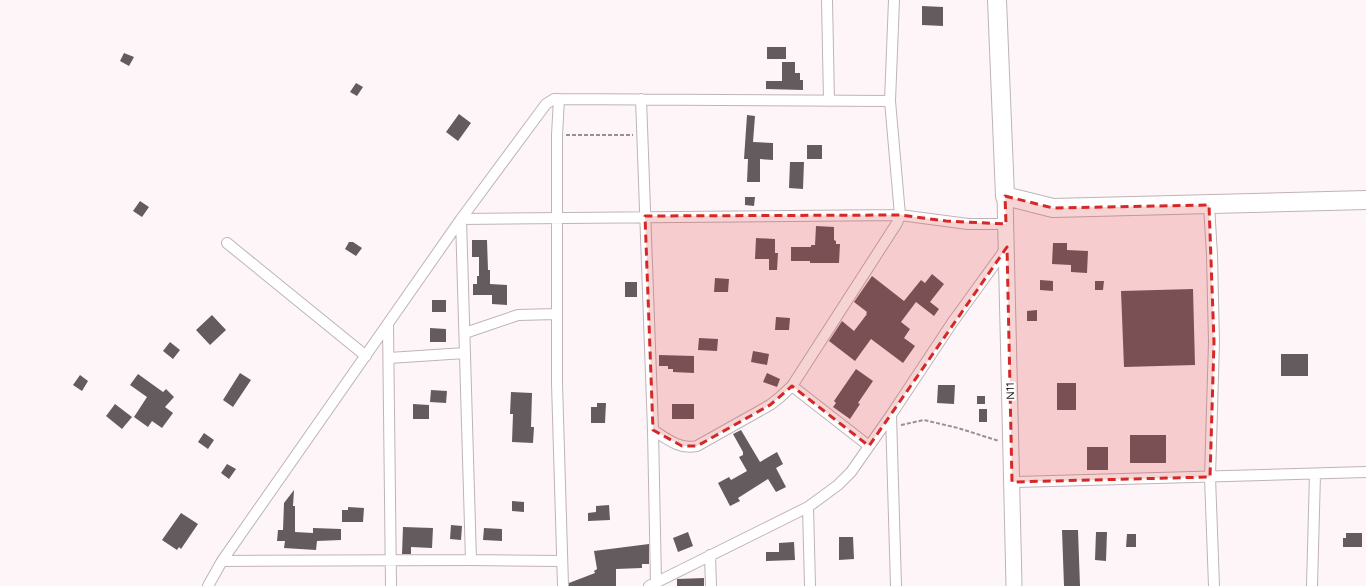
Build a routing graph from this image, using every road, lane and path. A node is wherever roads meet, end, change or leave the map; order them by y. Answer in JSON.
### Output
{"nodes":[{"id":1,"x":827,"y":0,"type":"edge"},
{"id":2,"x":894,"y":0,"type":"edge"},
{"id":3,"x":997,"y":0,"type":"edge"},
{"id":4,"x":559,"y":99,"type":"junction"},
{"id":5,"x":641,"y":100,"type":"junction"},
{"id":6,"x":829,"y":101,"type":"junction"},
{"id":7,"x":890,"y":101,"type":"junction"},
{"id":8,"x":557,"y":135,"type":"junction"},
{"id":9,"x":643,"y":136,"type":"junction"},
{"id":10,"x":1005,"y":196,"type":"junction"},
{"id":11,"x":1366,"y":200,"type":"edge"},
{"id":12,"x":1209,"y":205,"type":"junction"},
{"id":13,"x":900,"y":215,"type":"junction"},
{"id":14,"x":644,"y":216,"type":"junction"},
{"id":15,"x":556,"y":217,"type":"junction"},
{"id":16,"x":461,"y":218,"type":"junction"},
{"id":17,"x":1006,"y":224,"type":"junction"},
{"id":18,"x":227,"y":243,"type":"dead end"},
{"id":19,"x":1007,"y":246,"type":"junction"},
{"id":20,"x":556,"y":314,"type":"junction"},
{"id":21,"x":388,"y":324,"type":"junction"},
{"id":22,"x":465,"y":333,"type":"junction"},
{"id":23,"x":465,"y":353,"type":"junction"},
{"id":24,"x":366,"y":356,"type":"junction"},
{"id":25,"x":389,"y":358,"type":"junction"},
{"id":26,"x":792,"y":386,"type":"junction"},
{"id":27,"x":891,"y":415,"type":"junction"},
{"id":28,"x":892,"y":427,"type":"junction"},
{"id":29,"x":653,"y":430,"type":"junction"},
{"id":30,"x":1011,"y":445,"type":"junction"},
{"id":31,"x":869,"y":446,"type":"junction"},
{"id":32,"x":1366,"y":472,"type":"edge"},
{"id":33,"x":1316,"y":474,"type":"junction"},
{"id":34,"x":1210,"y":477,"type":"junction"},
{"id":35,"x":1012,"y":482,"type":"junction"},
{"id":36,"x":808,"y":507,"type":"junction"},
{"id":37,"x":710,"y":555,"type":"junction"},
{"id":38,"x":471,"y":560,"type":"junction"},
{"id":39,"x":222,"y":561,"type":"junction"},
{"id":40,"x":391,"y":561,"type":"junction"},
{"id":41,"x":561,"y":561,"type":"junction"},
{"id":42,"x":652,"y":584,"type":"edge"},
{"id":43,"x":208,"y":586,"type":"edge"},
{"id":44,"x":391,"y":586,"type":"edge"},
{"id":45,"x":562,"y":586,"type":"edge"},
{"id":46,"x":712,"y":586,"type":"edge"},
{"id":47,"x":810,"y":586,"type":"edge"},
{"id":48,"x":896,"y":586,"type":"edge"},
{"id":49,"x":1014,"y":586,"type":"edge"},
{"id":50,"x":1214,"y":586,"type":"edge"},
{"id":51,"x":1312,"y":586,"type":"edge"}],
"edges":[{"from":1,"to":6,"type":"street"},
{"from":2,"to":7,"type":"street"},
{"from":3,"to":10,"type":"highway"},
{"from":4,"to":5,"type":"street"},
{"from":4,"to":8,"type":"street"},
{"from":4,"to":16,"type":"street"},
{"from":5,"to":6,"type":"street"},
{"from":5,"to":9,"type":"street"},
{"from":6,"to":7,"type":"street"},
{"from":7,"to":13,"type":"street"},
{"from":8,"to":9,"type":"path"},
{"from":8,"to":15,"type":"street"},
{"from":9,"to":14,"type":"street"},
{"from":10,"to":12,"type":"highway"},
{"from":10,"to":17,"type":"main road","name":"N11"},
{"from":11,"to":12,"type":"highway"},
{"from":12,"to":34,"type":"street"},
{"from":13,"to":14,"type":"street"},
{"from":13,"to":17,"type":"street"},
{"from":13,"to":26,"type":"street"},
{"from":14,"to":15,"type":"street"},
{"from":14,"to":29,"type":"street"},
{"from":15,"to":16,"type":"street"},
{"from":15,"to":20,"type":"street"},
{"from":16,"to":21,"type":"street"},
{"from":16,"to":22,"type":"street"},
{"from":17,"to":19,"type":"main road","name":"N11"},
{"from":18,"to":24,"type":"street"},
{"from":19,"to":27,"type":"street"},
{"from":19,"to":30,"type":"main road","name":"N11"},
{"from":20,"to":22,"type":"street"},
{"from":20,"to":41,"type":"street"},
{"from":21,"to":24,"type":"street"},
{"from":21,"to":25,"type":"street"},
{"from":22,"to":23,"type":"street"},
{"from":23,"to":25,"type":"street"},
{"from":23,"to":38,"type":"street"},
{"from":24,"to":39,"type":"street"},
{"from":25,"to":40,"type":"street"},
{"from":26,"to":29,"type":"street"},
{"from":26,"to":31,"type":"street"},
{"from":27,"to":28,"type":"street"},
{"from":27,"to":31,"type":"street"},
{"from":28,"to":30,"type":"path"},
{"from":28,"to":48,"type":"street"},
{"from":29,"to":42,"type":"street"},
{"from":30,"to":35,"type":"main road","name":"N11"},
{"from":31,"to":36,"type":"street"},
{"from":32,"to":33,"type":"street"},
{"from":33,"to":34,"type":"street"},
{"from":33,"to":51,"type":"street"},
{"from":34,"to":35,"type":"street"},
{"from":34,"to":50,"type":"street"},
{"from":35,"to":49,"type":"main road","name":"N11"},
{"from":36,"to":37,"type":"street"},
{"from":36,"to":47,"type":"street"},
{"from":37,"to":42,"type":"street"},
{"from":37,"to":46,"type":"street"},
{"from":38,"to":40,"type":"street"},
{"from":38,"to":41,"type":"street"},
{"from":39,"to":40,"type":"street"},
{"from":39,"to":43,"type":"street"},
{"from":40,"to":44,"type":"street"},
{"from":41,"to":45,"type":"street"}]}
